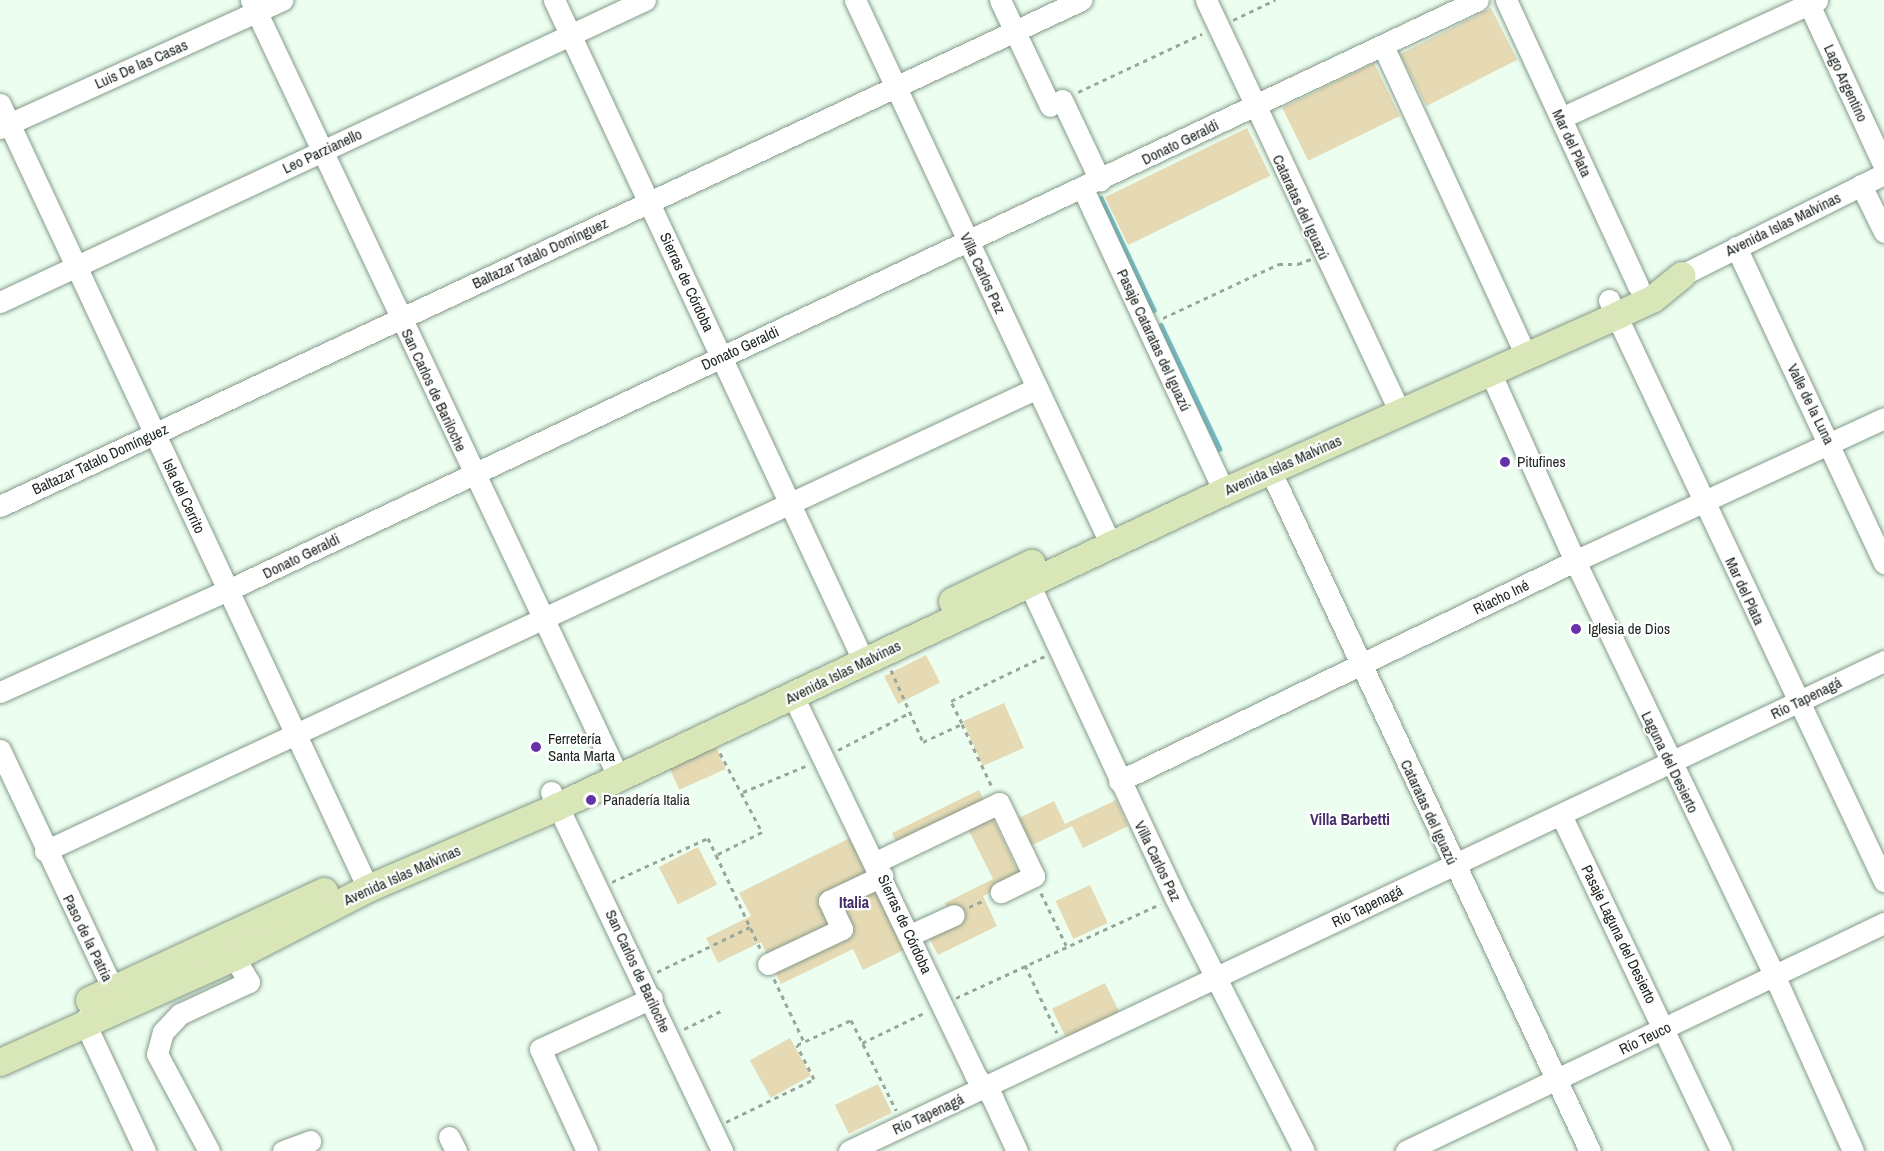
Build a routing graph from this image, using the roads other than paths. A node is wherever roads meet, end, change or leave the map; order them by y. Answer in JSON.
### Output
{"nodes":[{"id":1,"x":282,"y":0,"type":"edge"},
{"id":2,"x":554,"y":0,"type":"edge"},
{"id":3,"x":645,"y":0,"type":"edge"},
{"id":4,"x":855,"y":0,"type":"edge"},
{"id":5,"x":1000,"y":0,"type":"edge"},
{"id":6,"x":1081,"y":0,"type":"edge"},
{"id":7,"x":1206,"y":0,"type":"edge"},
{"id":8,"x":1478,"y":0,"type":"edge"},
{"id":9,"x":1506,"y":0,"type":"edge"},
{"id":10,"x":1811,"y":1,"type":"edge"},
{"id":11,"x":254,"y":6,"type":"edge"},
{"id":12,"x":1014,"y":31,"type":"junction"},
{"id":13,"x":570,"y":35,"type":"junction"},
{"id":14,"x":1383,"y":46,"type":"junction"},
{"id":15,"x":895,"y":85,"type":"junction"},
{"id":16,"x":0,"y":104,"type":"edge"},
{"id":17,"x":1255,"y":106,"type":"junction"},
{"id":18,"x":1561,"y":118,"type":"junction"},
{"id":19,"x":4,"y":125,"type":"edge"},
{"id":20,"x":321,"y":151,"type":"junction"},
{"id":21,"x":1884,"y":166,"type":"edge"},
{"id":22,"x":1884,"y":174,"type":"edge"},
{"id":23,"x":1092,"y":184,"type":"junction"},
{"id":24,"x":1862,"y":185,"type":"junction"},
{"id":25,"x":649,"y":202,"type":"junction"},
{"id":26,"x":1884,"y":232,"type":"edge"},
{"id":27,"x":968,"y":240,"type":"junction"},
{"id":28,"x":1736,"y":247,"type":"junction"},
{"id":29,"x":76,"y":267,"type":"junction"},
{"id":30,"x":1682,"y":275,"type":"junction"},
{"id":31,"x":1638,"y":286,"type":"junction"},
{"id":32,"x":0,"y":302,"type":"edge"},
{"id":33,"x":1613,"y":307,"type":"junction"},
{"id":34,"x":400,"y":318,"type":"junction"},
{"id":35,"x":1522,"y":348,"type":"junction"},
{"id":36,"x":722,"y":356,"type":"junction"},
{"id":37,"x":1490,"y":372,"type":"junction"},
{"id":38,"x":1037,"y":388,"type":"junction"},
{"id":39,"x":1396,"y":405,"type":"junction"},
{"id":40,"x":1884,"y":418,"type":"edge"},
{"id":41,"x":155,"y":434,"type":"junction"},
{"id":42,"x":1830,"y":443,"type":"junction"},
{"id":43,"x":473,"y":472,"type":"junction"},
{"id":44,"x":1271,"y":472,"type":"junction"},
{"id":45,"x":1221,"y":484,"type":"junction"},
{"id":46,"x":1703,"y":501,"type":"junction"},
{"id":47,"x":790,"y":504,"type":"junction"},
{"id":48,"x":0,"y":506,"type":"edge"},
{"id":49,"x":1107,"y":538,"type":"junction"},
{"id":50,"x":1575,"y":561,"type":"junction"},
{"id":51,"x":1884,"y":563,"type":"edge"},
{"id":52,"x":1025,"y":576,"type":"junction"},
{"id":53,"x":228,"y":591,"type":"junction"},
{"id":54,"x":543,"y":620,"type":"junction"},
{"id":55,"x":868,"y":654,"type":"junction"},
{"id":56,"x":1884,"y":661,"type":"edge"},
{"id":57,"x":1360,"y":665,"type":"junction"},
{"id":58,"x":0,"y":692,"type":"edge"},
{"id":59,"x":793,"y":696,"type":"junction"},
{"id":60,"x":1797,"y":702,"type":"junction"},
{"id":61,"x":296,"y":734,"type":"junction"},
{"id":62,"x":0,"y":750,"type":"edge"},
{"id":63,"x":1671,"y":764,"type":"junction"},
{"id":64,"x":616,"y":771,"type":"junction"},
{"id":65,"x":1119,"y":781,"type":"junction"},
{"id":66,"x":554,"y":799,"type":"junction"},
{"id":67,"x":1561,"y":815,"type":"junction"},
{"id":68,"x":45,"y":851,"type":"junction"},
{"id":69,"x":1454,"y":864,"type":"junction"},
{"id":70,"x":879,"y":869,"type":"junction"},
{"id":71,"x":365,"y":881,"type":"junction"},
{"id":72,"x":1884,"y":881,"type":"edge"},
{"id":73,"x":1001,"y":892,"type":"road end"},
{"id":74,"x":954,"y":915,"type":"road end"},
{"id":75,"x":1884,"y":923,"type":"edge"},
{"id":76,"x":910,"y":935,"type":"junction"},
{"id":77,"x":234,"y":957,"type":"junction"},
{"id":78,"x":768,"y":964,"type":"road end"},
{"id":79,"x":1774,"y":975,"type":"junction"},
{"id":80,"x":1218,"y":978,"type":"junction"},
{"id":81,"x":113,"y":989,"type":"junction"},
{"id":82,"x":647,"y":989,"type":"junction"},
{"id":83,"x":84,"y":1021,"type":"junction"},
{"id":84,"x":1664,"y":1029,"type":"junction"},
{"id":85,"x":0,"y":1042,"type":"edge"},
{"id":86,"x":0,"y":1062,"type":"edge"},
{"id":87,"x":1555,"y":1081,"type":"junction"},
{"id":88,"x":985,"y":1088,"type":"junction"},
{"id":89,"x":310,"y":1141,"type":"dead end"},
{"id":90,"x":145,"y":1151,"type":"edge"},
{"id":91,"x":209,"y":1151,"type":"edge"},
{"id":92,"x":283,"y":1151,"type":"edge"},
{"id":93,"x":587,"y":1151,"type":"edge"},
{"id":94,"x":722,"y":1151,"type":"edge"},
{"id":95,"x":849,"y":1151,"type":"edge"},
{"id":96,"x":1017,"y":1151,"type":"edge"},
{"id":97,"x":1304,"y":1151,"type":"edge"},
{"id":98,"x":1406,"y":1151,"type":"edge"},
{"id":99,"x":1590,"y":1151,"type":"edge"},
{"id":100,"x":1721,"y":1151,"type":"edge"},
{"id":101,"x":1854,"y":1151,"type":"edge"}],
"edges":[{"from":1,"to":11,"type":"street","name":"Luis De las Casas"},
{"from":2,"to":13,"type":"street","name":"Sierras de Córdoba"},
{"from":3,"to":13,"type":"street","name":"Leo Parzianello"},
{"from":4,"to":15,"type":"street","name":"Villa Carlos Paz"},
{"from":5,"to":12,"type":"street","name":"Pasaje Cataratas del Iguazú"},
{"from":6,"to":12,"type":"street","name":"Baltazar Tatalo Domínguez"},
{"from":7,"to":17,"type":"street","name":"Cataratas del Iguazú"},
{"from":8,"to":14,"type":"street","name":"Donato Geraldi"},
{"from":9,"to":18,"type":"street","name":"Mar del Plata"},
{"from":10,"to":18,"type":"street"},
{"from":10,"to":21,"type":"street","name":"Lago Argentino"},
{"from":11,"to":19,"type":"street","name":"Luis De las Casas"},
{"from":11,"to":20,"type":"street","name":"San Carlos de Bariloche"},
{"from":12,"to":15,"type":"street","name":"Baltazar Tatalo Domínguez"},
{"from":12,"to":23,"type":"street","name":"Pasaje Cataratas del Iguazú"},
{"from":13,"to":20,"type":"street","name":"Leo Parzianello"},
{"from":13,"to":25,"type":"street","name":"Sierras de Córdoba"},
{"from":14,"to":17,"type":"street","name":"Donato Geraldi"},
{"from":14,"to":35,"type":"street"},
{"from":15,"to":25,"type":"street","name":"Baltazar Tatalo Domínguez"},
{"from":15,"to":27,"type":"street","name":"Villa Carlos Paz"},
{"from":16,"to":19,"type":"street","name":"Isla del Cerrito"},
{"from":17,"to":23,"type":"street","name":"Donato Geraldi"},
{"from":17,"to":39,"type":"street","name":"Cataratas del Iguazú"},
{"from":18,"to":31,"type":"street","name":"Mar del Plata"},
{"from":19,"to":29,"type":"street","name":"Isla del Cerrito"},
{"from":20,"to":29,"type":"street","name":"Leo Parzianello"},
{"from":20,"to":34,"type":"street","name":"San Carlos de Bariloche"},
{"from":22,"to":24,"type":"street","name":"Avenida Islas Malvinas"},
{"from":23,"to":27,"type":"street","name":"Donato Geraldi"},
{"from":23,"to":45,"type":"street","name":"Pasaje Cataratas del Iguazú"},
{"from":24,"to":26,"type":"street"},
{"from":24,"to":28,"type":"street","name":"Avenida Islas Malvinas"},
{"from":25,"to":34,"type":"street","name":"Baltazar Tatalo Domínguez"},
{"from":25,"to":36,"type":"street","name":"Sierras de Córdoba"},
{"from":27,"to":36,"type":"street","name":"Donato Geraldi"},
{"from":27,"to":38,"type":"street","name":"Villa Carlos Paz"},
{"from":28,"to":30,"type":"street","name":"Avenida Islas Malvinas"},
{"from":28,"to":42,"type":"street","name":"Valle de la Luna"},
{"from":29,"to":32,"type":"street","name":"Leo Parzianello"},
{"from":29,"to":41,"type":"street","name":"Isla del Cerrito"},
{"from":30,"to":31,"type":"main road","name":"Avenida Islas Malvinas"},
{"from":30,"to":33,"type":"main road","name":"Avenida Islas Malvinas"},
{"from":31,"to":33,"type":"main road","name":"Avenida Islas Malvinas"},
{"from":33,"to":35,"type":"main road","name":"Avenida Islas Malvinas"},
{"from":33,"to":46,"type":"street","name":"Mar del Plata"},
{"from":34,"to":41,"type":"street","name":"Baltazar Tatalo Domínguez"},
{"from":34,"to":43,"type":"street","name":"San Carlos de Bariloche"},
{"from":35,"to":37,"type":"main road","name":"Avenida Islas Malvinas"},
{"from":35,"to":39,"type":"main road","name":"Avenida Islas Malvinas"},
{"from":36,"to":43,"type":"street","name":"Donato Geraldi"},
{"from":36,"to":47,"type":"street","name":"Sierras de Córdoba"},
{"from":37,"to":39,"type":"main road","name":"Avenida Islas Malvinas"},
{"from":37,"to":50,"type":"street","name":"Laguna del Desierto"},
{"from":38,"to":47,"type":"street"},
{"from":38,"to":49,"type":"street","name":"Villa Carlos Paz"},
{"from":39,"to":44,"type":"main road","name":"Avenida Islas Malvinas"},
{"from":39,"to":45,"type":"main road","name":"Avenida Islas Malvinas"},
{"from":40,"to":42,"type":"street","name":"Riacho Iné"},
{"from":41,"to":48,"type":"street","name":"Baltazar Tatalo Domínguez"},
{"from":41,"to":53,"type":"street","name":"Isla del Cerrito"},
{"from":42,"to":46,"type":"street","name":"Riacho Iné"},
{"from":42,"to":51,"type":"street","name":"Valle de la Luna"},
{"from":43,"to":53,"type":"street","name":"Donato Geraldi"},
{"from":43,"to":54,"type":"street","name":"San Carlos de Bariloche"},
{"from":44,"to":45,"type":"main road","name":"Avenida Islas Malvinas"},
{"from":44,"to":57,"type":"street","name":"Cataratas del Iguazú"},
{"from":45,"to":49,"type":"main road","name":"Avenida Islas Malvinas"},
{"from":46,"to":50,"type":"street","name":"Riacho Iné"},
{"from":46,"to":60,"type":"street","name":"Mar del Plata"},
{"from":47,"to":54,"type":"street"},
{"from":47,"to":55,"type":"street","name":"Sierras de Córdoba"},
{"from":49,"to":52,"type":"main road","name":"Avenida Islas Malvinas"},
{"from":50,"to":57,"type":"street","name":"Riacho Iné"},
{"from":50,"to":63,"type":"street","name":"Laguna del Desierto"},
{"from":52,"to":55,"type":"main road","name":"Avenida Islas Malvinas"},
{"from":52,"to":65,"type":"street","name":"Villa Carlos Paz"},
{"from":53,"to":58,"type":"street","name":"Donato Geraldi"},
{"from":53,"to":61,"type":"street","name":"Isla del Cerrito"},
{"from":54,"to":61,"type":"street"},
{"from":54,"to":64,"type":"street","name":"San Carlos de Bariloche"},
{"from":55,"to":59,"type":"main road","name":"Avenida Islas Malvinas"},
{"from":55,"to":64,"type":"main road","name":"Avenida Islas Malvinas"},
{"from":56,"to":60,"type":"street","name":"Río Tapenagá"},
{"from":57,"to":65,"type":"street","name":"Riacho Iné"},
{"from":57,"to":69,"type":"street","name":"Cataratas del Iguazú"},
{"from":59,"to":64,"type":"main road","name":"Avenida Islas Malvinas"},
{"from":59,"to":70,"type":"street","name":"Sierras de Córdoba"},
{"from":60,"to":63,"type":"street","name":"Río Tapenagá"},
{"from":60,"to":72,"type":"street","name":"Mar del Plata"},
{"from":61,"to":68,"type":"street"},
{"from":61,"to":71,"type":"street","name":"Isla del Cerrito"},
{"from":62,"to":68,"type":"street","name":"Paso de la Patria"},
{"from":63,"to":67,"type":"street","name":"Río Tapenagá"},
{"from":63,"to":79,"type":"street","name":"Laguna del Desierto"},
{"from":64,"to":66,"type":"main road","name":"Avenida Islas Malvinas"},
{"from":65,"to":80,"type":"street","name":"Villa Carlos Paz"},
{"from":66,"to":71,"type":"main road","name":"Avenida Islas Malvinas"},
{"from":66,"to":82,"type":"street","name":"San Carlos de Bariloche"},
{"from":67,"to":69,"type":"street","name":"Río Tapenagá"},
{"from":67,"to":84,"type":"street","name":"Pasaje Laguna del Desierto"},
{"from":68,"to":81,"type":"street","name":"Paso de la Patria"},
{"from":69,"to":80,"type":"street","name":"Río Tapenagá"},
{"from":69,"to":87,"type":"street","name":"Cataratas del Iguazú"},
{"from":70,"to":73,"type":"street"},
{"from":70,"to":76,"type":"street","name":"Sierras de Córdoba"},
{"from":70,"to":78,"type":"street"},
{"from":71,"to":77,"type":"main road","name":"Avenida Islas Malvinas"},
{"from":71,"to":81,"type":"main road","name":"Avenida Islas Malvinas"},
{"from":74,"to":76,"type":"street"},
{"from":75,"to":79,"type":"street","name":"Río Teuco"},
{"from":76,"to":88,"type":"street","name":"Sierras de Córdoba"},
{"from":77,"to":83,"type":"main road","name":"Avenida Islas Malvinas"},
{"from":77,"to":91,"type":"street"},
{"from":79,"to":84,"type":"street","name":"Río Teuco"},
{"from":79,"to":101,"type":"street","name":"Laguna del Desierto"},
{"from":80,"to":88,"type":"street","name":"Río Tapenagá"},
{"from":80,"to":97,"type":"street","name":"Villa Carlos Paz"},
{"from":81,"to":83,"type":"street","name":"Paso de la Patria"},
{"from":81,"to":85,"type":"main road","name":"Avenida Islas Malvinas"},
{"from":82,"to":93,"type":"street"},
{"from":82,"to":94,"type":"street","name":"San Carlos de Bariloche"},
{"from":83,"to":86,"type":"main road","name":"Avenida Islas Malvinas"},
{"from":83,"to":90,"type":"street"},
{"from":84,"to":87,"type":"street","name":"Río Teuco"},
{"from":84,"to":100,"type":"street","name":"Pasaje Laguna del Desierto"},
{"from":87,"to":98,"type":"street","name":"Río Teuco"},
{"from":87,"to":99,"type":"street","name":"Cataratas del Iguazú"},
{"from":88,"to":95,"type":"street","name":"Río Tapenagá"},
{"from":88,"to":96,"type":"street","name":"Sierras de Córdoba"},
{"from":89,"to":92,"type":"street"}]}
